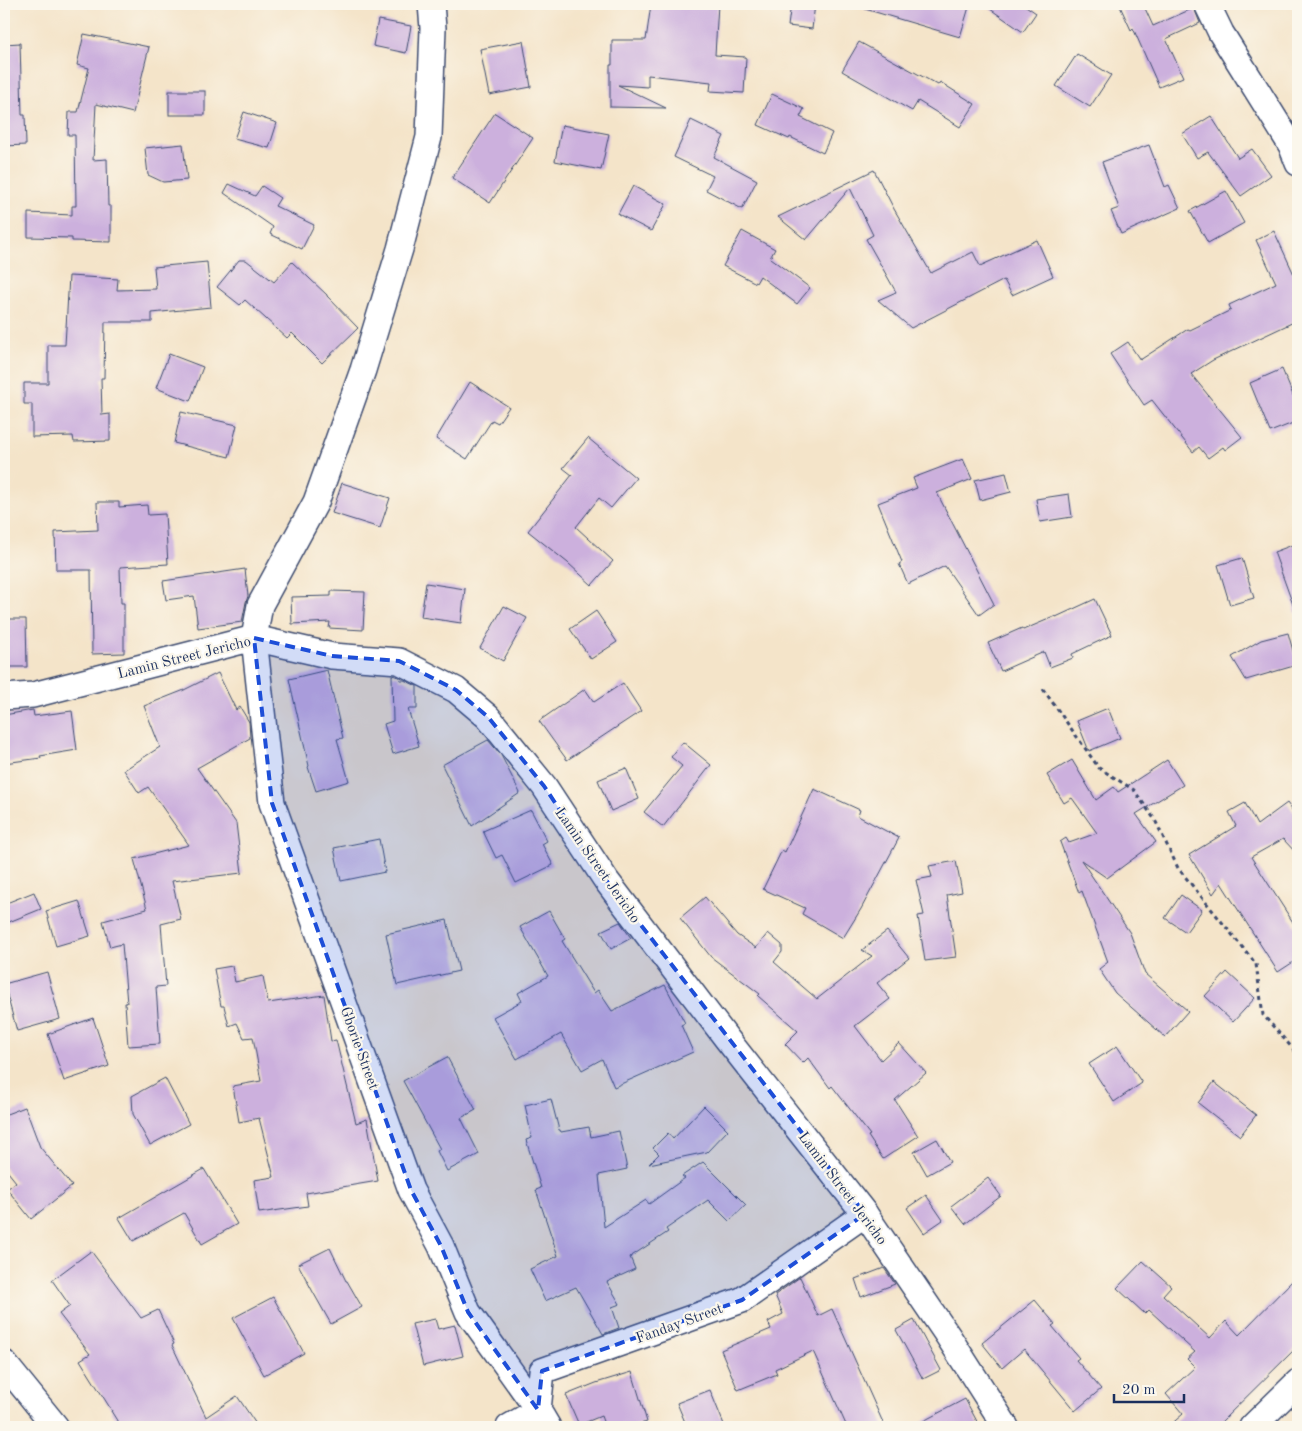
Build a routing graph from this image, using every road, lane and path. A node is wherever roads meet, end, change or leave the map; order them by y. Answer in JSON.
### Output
{"nodes":[{"id":1,"x":431,"y":4,"type":"edge"},
{"id":2,"x":1207,"y":4,"type":"edge"},
{"id":3,"x":1298,"y":163,"type":"edge"},
{"id":4,"x":254,"y":638,"type":"junction"},
{"id":5,"x":1043,"y":689,"type":"dead end"},
{"id":6,"x":4,"y":696,"type":"edge"},
{"id":7,"x":1298,"y":1052,"type":"edge"},
{"id":8,"x":865,"y":1214,"type":"junction"},
{"id":9,"x":4,"y":1363,"type":"edge"},
{"id":10,"x":1298,"y":1382,"type":"edge"},
{"id":11,"x":543,"y":1418,"type":"edge"},
{"id":12,"x":56,"y":1427,"type":"edge"},
{"id":13,"x":509,"y":1427,"type":"edge"},
{"id":14,"x":1006,"y":1427,"type":"edge"},
{"id":15,"x":1252,"y":1427,"type":"edge"}],
"edges":[{"from":1,"to":4,"type":"street","name":"Gborie Street"},
{"from":2,"to":3,"type":"street"},
{"from":4,"to":6,"type":"street","name":"Lamin Street Jericho"},
{"from":4,"to":8,"type":"street","name":"Lamin Street Jericho"},
{"from":4,"to":11,"type":"street","name":"Gborie Street"},
{"from":5,"to":7,"type":"path"},
{"from":8,"to":11,"type":"street","name":"Fanday Street"},
{"from":8,"to":14,"type":"street","name":"Lamin Street Jericho"},
{"from":9,"to":12,"type":"street"},
{"from":10,"to":15,"type":"street"},
{"from":11,"to":13,"type":"street"}]}
